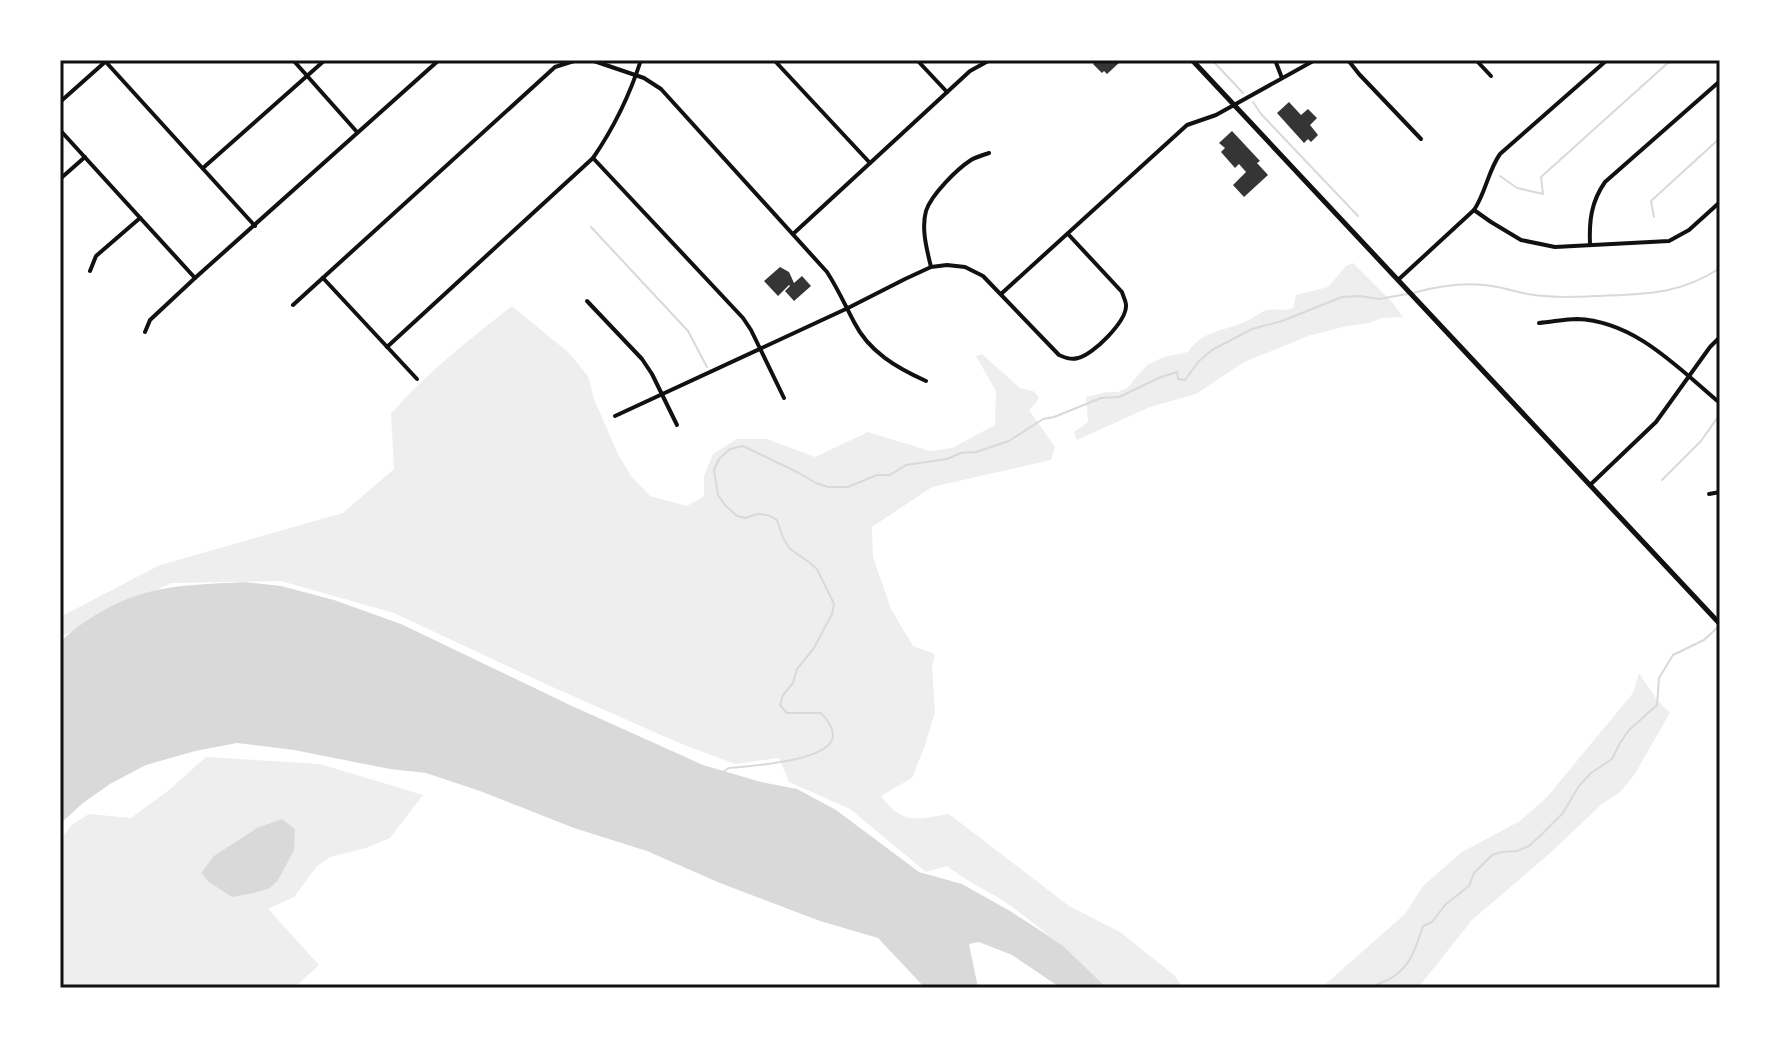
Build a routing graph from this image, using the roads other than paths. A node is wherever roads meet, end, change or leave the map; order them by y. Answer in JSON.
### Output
{"nodes":[{"id":1,"x":293,"y":60,"type":"edge"},
{"id":2,"x":325,"y":60,"type":"edge"},
{"id":3,"x":439,"y":60,"type":"edge"},
{"id":4,"x":577,"y":60,"type":"edge"},
{"id":5,"x":591,"y":60,"type":"edge"},
{"id":6,"x":641,"y":60,"type":"edge"},
{"id":7,"x":774,"y":60,"type":"edge"},
{"id":8,"x":917,"y":60,"type":"edge"},
{"id":9,"x":990,"y":60,"type":"edge"},
{"id":10,"x":1192,"y":60,"type":"edge"},
{"id":11,"x":1275,"y":60,"type":"edge"},
{"id":12,"x":1315,"y":60,"type":"edge"},
{"id":13,"x":1348,"y":60,"type":"edge"},
{"id":14,"x":1476,"y":60,"type":"edge"},
{"id":15,"x":1607,"y":60,"type":"edge"},
{"id":16,"x":106,"y":61,"type":"edge"},
{"id":17,"x":636,"y":75,"type":"junction"},
{"id":18,"x":307,"y":76,"type":"junction"},
{"id":19,"x":1491,"y":76,"type":"dead end"},
{"id":20,"x":1282,"y":78,"type":"junction"},
{"id":21,"x":1720,"y":81,"type":"edge"},
{"id":22,"x":947,"y":92,"type":"junction"},
{"id":23,"x":60,"y":102,"type":"edge"},
{"id":24,"x":1234,"y":106,"type":"junction"},
{"id":25,"x":60,"y":130,"type":"edge"},
{"id":26,"x":357,"y":132,"type":"junction"},
{"id":27,"x":1421,"y":139,"type":"dead end"},
{"id":28,"x":989,"y":153,"type":"dead end"},
{"id":29,"x":85,"y":157,"type":"junction"},
{"id":30,"x":593,"y":158,"type":"junction"},
{"id":31,"x":870,"y":163,"type":"junction"},
{"id":32,"x":203,"y":168,"type":"junction"},
{"id":33,"x":60,"y":179,"type":"edge"},
{"id":34,"x":1720,"y":202,"type":"edge"},
{"id":35,"x":1474,"y":210,"type":"junction"},
{"id":36,"x":140,"y":218,"type":"junction"},
{"id":37,"x":255,"y":226,"type":"junction"},
{"id":38,"x":793,"y":234,"type":"junction"},
{"id":39,"x":1068,"y":234,"type":"junction"},
{"id":40,"x":1590,"y":245,"type":"junction"},
{"id":41,"x":931,"y":267,"type":"junction"},
{"id":42,"x":90,"y":271,"type":"dead end"},
{"id":43,"x":195,"y":278,"type":"junction"},
{"id":44,"x":323,"y":278,"type":"junction"},
{"id":45,"x":1398,"y":280,"type":"junction"},
{"id":46,"x":1001,"y":294,"type":"junction"},
{"id":47,"x":587,"y":301,"type":"dead end"},
{"id":48,"x":293,"y":305,"type":"dead end"},
{"id":49,"x":848,"y":308,"type":"junction"},
{"id":50,"x":1539,"y":323,"type":"dead end"},
{"id":51,"x":145,"y":332,"type":"dead end"},
{"id":52,"x":1720,"y":337,"type":"edge"},
{"id":53,"x":387,"y":347,"type":"junction"},
{"id":54,"x":760,"y":348,"type":"junction"},
{"id":55,"x":1688,"y":377,"type":"junction"},
{"id":56,"x":417,"y":379,"type":"dead end"},
{"id":57,"x":926,"y":381,"type":"dead end"},
{"id":58,"x":662,"y":394,"type":"junction"},
{"id":59,"x":784,"y":398,"type":"dead end"},
{"id":60,"x":1720,"y":403,"type":"edge"},
{"id":61,"x":615,"y":416,"type":"dead end"},
{"id":62,"x":677,"y":425,"type":"dead end"},
{"id":63,"x":1590,"y":485,"type":"junction"},
{"id":64,"x":1720,"y":492,"type":"edge"},
{"id":65,"x":1709,"y":494,"type":"dead end"},
{"id":66,"x":1720,"y":624,"type":"edge"}],
"edges":[{"from":1,"to":18,"type":"street"},
{"from":2,"to":18,"type":"street"},
{"from":3,"to":26,"type":"street"},
{"from":4,"to":44,"type":"street"},
{"from":5,"to":17,"type":"street"},
{"from":6,"to":17,"type":"street"},
{"from":7,"to":31,"type":"street"},
{"from":8,"to":22,"type":"street"},
{"from":9,"to":22,"type":"street"},
{"from":10,"to":24,"type":"street"},
{"from":11,"to":20,"type":"street"},
{"from":12,"to":20,"type":"street"},
{"from":13,"to":27,"type":"street"},
{"from":14,"to":19,"type":"street"},
{"from":15,"to":35,"type":"street"},
{"from":16,"to":23,"type":"street"},
{"from":16,"to":32,"type":"street"},
{"from":17,"to":30,"type":"street"},
{"from":17,"to":38,"type":"street"},
{"from":18,"to":26,"type":"street"},
{"from":18,"to":32,"type":"street"},
{"from":20,"to":24,"type":"street"},
{"from":21,"to":40,"type":"street"},
{"from":22,"to":31,"type":"street"},
{"from":24,"to":39,"type":"street"},
{"from":24,"to":45,"type":"street"},
{"from":25,"to":29,"type":"street"},
{"from":26,"to":37,"type":"street"},
{"from":28,"to":41,"type":"street"},
{"from":29,"to":33,"type":"street"},
{"from":29,"to":36,"type":"street"},
{"from":30,"to":53,"type":"street"},
{"from":30,"to":54,"type":"street"},
{"from":31,"to":38,"type":"street"},
{"from":32,"to":37,"type":"street"},
{"from":34,"to":40,"type":"street"},
{"from":35,"to":40,"type":"street"},
{"from":35,"to":45,"type":"street"},
{"from":36,"to":42,"type":"street"},
{"from":36,"to":43,"type":"street"},
{"from":37,"to":43,"type":"street"},
{"from":38,"to":49,"type":"street"},
{"from":39,"to":46,"type":"street"},
{"from":39,"to":46,"type":"street"},
{"from":41,"to":46,"type":"street"},
{"from":41,"to":49,"type":"street"},
{"from":43,"to":51,"type":"street"},
{"from":44,"to":48,"type":"street"},
{"from":44,"to":53,"type":"street"},
{"from":45,"to":63,"type":"street"},
{"from":47,"to":58,"type":"street"},
{"from":49,"to":54,"type":"street"},
{"from":49,"to":57,"type":"street"},
{"from":50,"to":55,"type":"street"},
{"from":52,"to":55,"type":"street"},
{"from":53,"to":56,"type":"street"},
{"from":54,"to":58,"type":"street"},
{"from":54,"to":59,"type":"street"},
{"from":55,"to":60,"type":"street"},
{"from":55,"to":63,"type":"street"},
{"from":58,"to":61,"type":"street"},
{"from":58,"to":62,"type":"street"},
{"from":63,"to":66,"type":"street"},
{"from":64,"to":65,"type":"street"}]}
